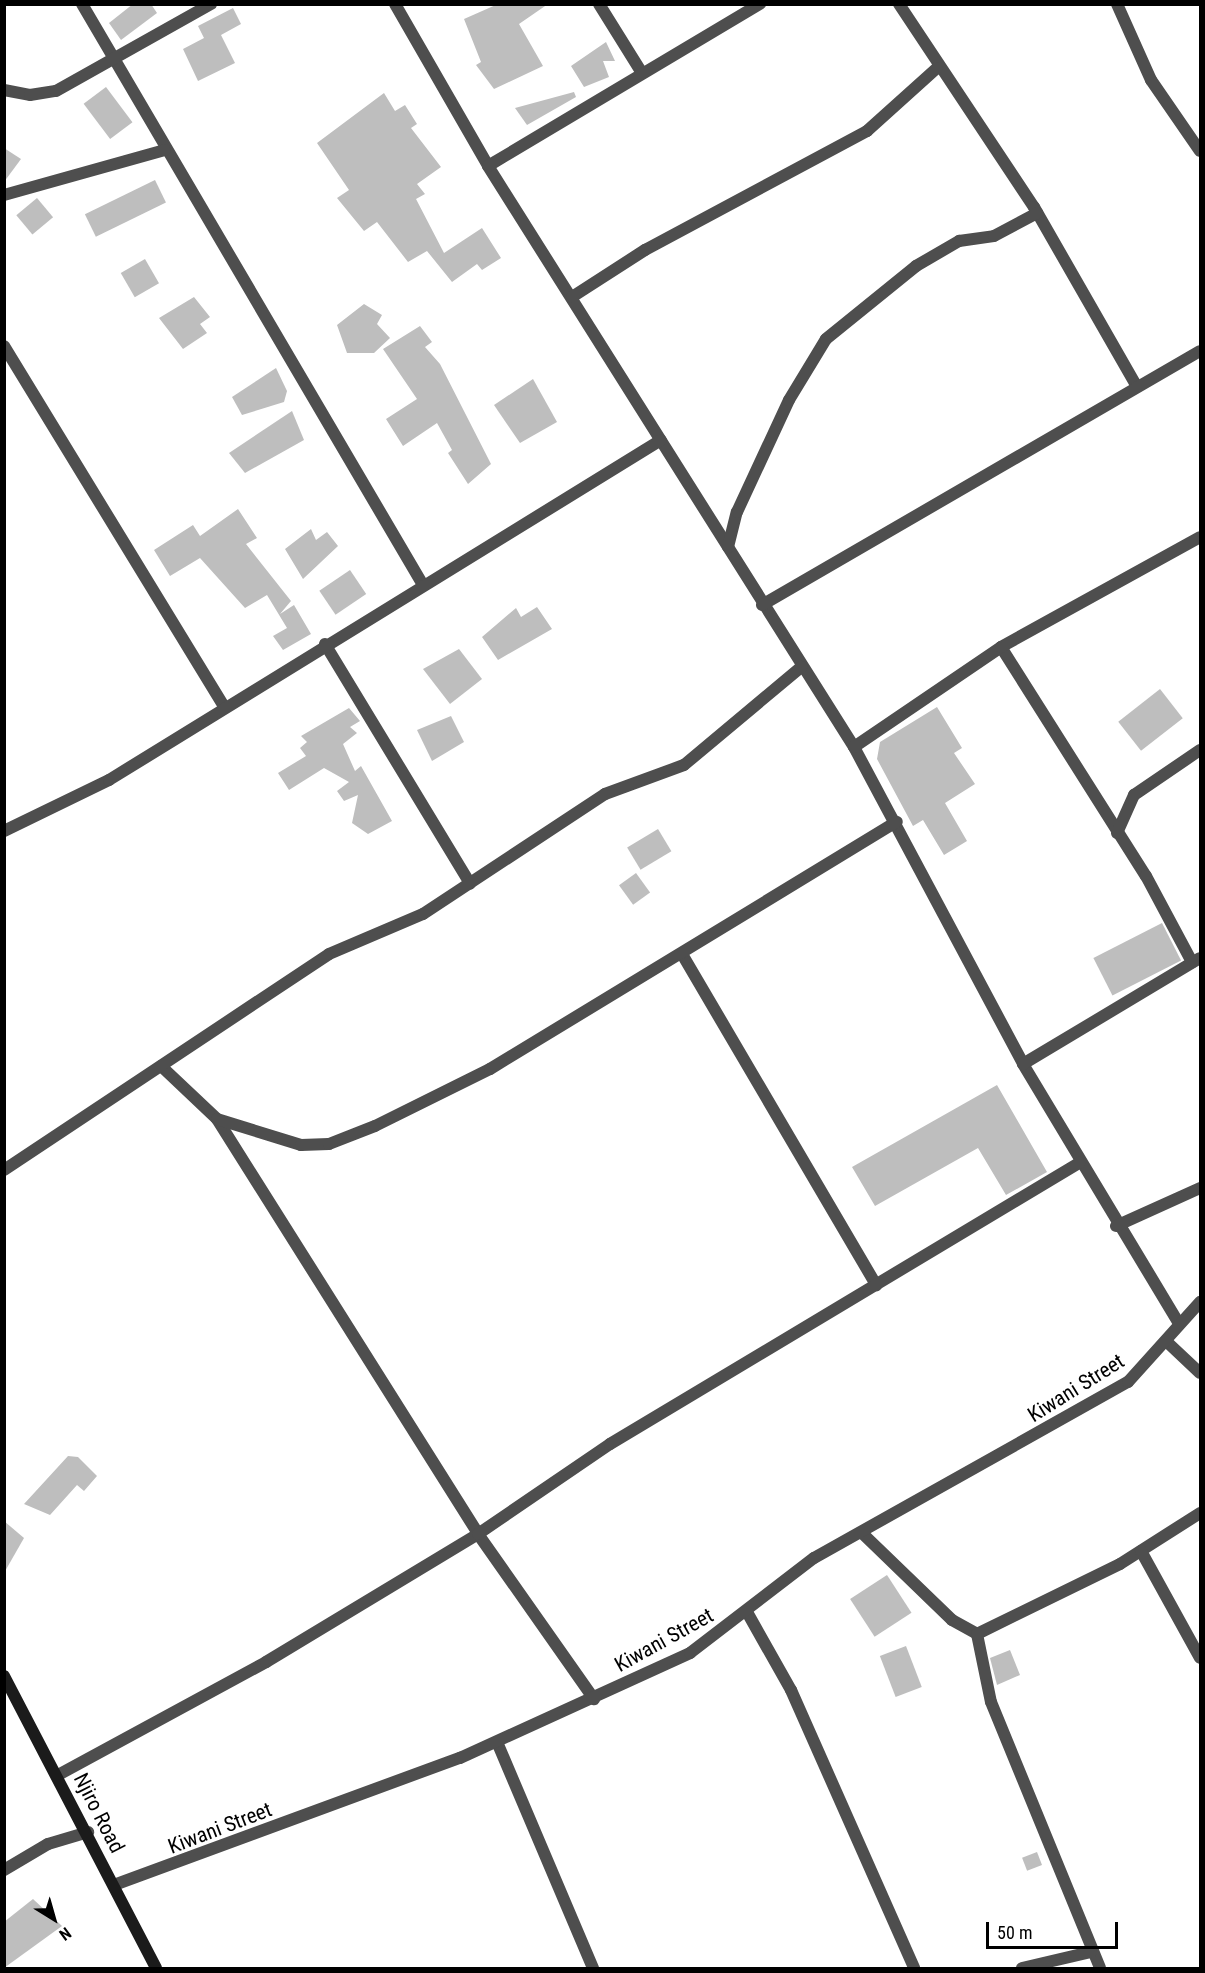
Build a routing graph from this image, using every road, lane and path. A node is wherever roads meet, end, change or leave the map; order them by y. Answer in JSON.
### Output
{"nodes":[{"id":1,"x":82,"y":4,"type":"edge"},
{"id":2,"x":211,"y":4,"type":"edge"},
{"id":3,"x":395,"y":4,"type":"edge"},
{"id":4,"x":599,"y":4,"type":"edge"},
{"id":5,"x":760,"y":4,"type":"edge"},
{"id":6,"x":899,"y":4,"type":"edge"},
{"id":7,"x":1117,"y":4,"type":"edge"},
{"id":8,"x":112,"y":61,"type":"junction"},
{"id":9,"x":937,"y":68,"type":"junction"},
{"id":10,"x":642,"y":74,"type":"junction"},
{"id":11,"x":4,"y":90,"type":"edge"},
{"id":12,"x":165,"y":150,"type":"junction"},
{"id":13,"x":1200,"y":151,"type":"edge"},
{"id":14,"x":488,"y":166,"type":"junction"},
{"id":15,"x":4,"y":195,"type":"edge"},
{"id":16,"x":1037,"y":213,"type":"junction"},
{"id":17,"x":572,"y":297,"type":"junction"},
{"id":18,"x":4,"y":346,"type":"edge"},
{"id":19,"x":1200,"y":351,"type":"edge"},
{"id":20,"x":1136,"y":385,"type":"junction"},
{"id":21,"x":661,"y":440,"type":"junction"},
{"id":22,"x":1200,"y":537,"type":"edge"},
{"id":23,"x":728,"y":547,"type":"junction"},
{"id":24,"x":423,"y":585,"type":"junction"},
{"id":25,"x":762,"y":605,"type":"junction"},
{"id":26,"x":325,"y":644,"type":"junction"},
{"id":27,"x":1001,"y":647,"type":"junction"},
{"id":28,"x":801,"y":667,"type":"junction"},
{"id":29,"x":223,"y":705,"type":"junction"},
{"id":30,"x":854,"y":747,"type":"junction"},
{"id":31,"x":1200,"y":750,"type":"edge"},
{"id":32,"x":897,"y":822,"type":"junction"},
{"id":33,"x":4,"y":831,"type":"edge"},
{"id":34,"x":1117,"y":832,"type":"junction"},
{"id":35,"x":470,"y":883,"type":"junction"},
{"id":36,"x":682,"y":954,"type":"junction"},
{"id":37,"x":1196,"y":960,"type":"edge"},
{"id":38,"x":1023,"y":1064,"type":"junction"},
{"id":39,"x":161,"y":1066,"type":"junction"},
{"id":40,"x":218,"y":1119,"type":"junction"},
{"id":41,"x":1079,"y":1163,"type":"junction"},
{"id":42,"x":4,"y":1170,"type":"edge"},
{"id":43,"x":1200,"y":1188,"type":"edge"},
{"id":44,"x":1116,"y":1226,"type":"junction"},
{"id":45,"x":876,"y":1285,"type":"junction"},
{"id":46,"x":1200,"y":1302,"type":"edge"},
{"id":47,"x":1179,"y":1324,"type":"junction"},
{"id":48,"x":1167,"y":1342,"type":"junction"},
{"id":49,"x":1200,"y":1373,"type":"edge"},
{"id":50,"x":1200,"y":1513,"type":"edge"},
{"id":51,"x":862,"y":1533,"type":"junction"},
{"id":52,"x":478,"y":1534,"type":"junction"},
{"id":53,"x":1141,"y":1551,"type":"junction"},
{"id":54,"x":747,"y":1612,"type":"junction"},
{"id":55,"x":976,"y":1634,"type":"junction"},
{"id":56,"x":1200,"y":1658,"type":"edge"},
{"id":57,"x":4,"y":1676,"type":"edge"},
{"id":58,"x":594,"y":1699,"type":"junction"},
{"id":59,"x":497,"y":1742,"type":"junction"},
{"id":60,"x":58,"y":1775,"type":"junction"},
{"id":61,"x":88,"y":1832,"type":"junction"},
{"id":62,"x":4,"y":1870,"type":"edge"},
{"id":63,"x":114,"y":1885,"type":"junction"},
{"id":64,"x":1091,"y":1952,"type":"junction"},
{"id":65,"x":156,"y":1968,"type":"edge"},
{"id":66,"x":594,"y":1968,"type":"edge"},
{"id":67,"x":914,"y":1968,"type":"edge"},
{"id":68,"x":1022,"y":1968,"type":"edge"},
{"id":69,"x":1100,"y":1968,"type":"edge"}],
"edges":[{"from":1,"to":8,"type":"street"},
{"from":2,"to":8,"type":"street"},
{"from":3,"to":14,"type":"street"},
{"from":4,"to":10,"type":"street"},
{"from":5,"to":10,"type":"street"},
{"from":6,"to":9,"type":"street"},
{"from":7,"to":13,"type":"street"},
{"from":8,"to":11,"type":"street"},
{"from":8,"to":12,"type":"street"},
{"from":9,"to":16,"type":"street"},
{"from":9,"to":17,"type":"street"},
{"from":10,"to":14,"type":"street"},
{"from":12,"to":15,"type":"street"},
{"from":12,"to":24,"type":"street"},
{"from":14,"to":17,"type":"street"},
{"from":16,"to":20,"type":"street"},
{"from":16,"to":23,"type":"street"},
{"from":17,"to":21,"type":"street"},
{"from":18,"to":29,"type":"street"},
{"from":19,"to":20,"type":"street"},
{"from":20,"to":25,"type":"street"},
{"from":21,"to":23,"type":"street"},
{"from":21,"to":24,"type":"street"},
{"from":22,"to":27,"type":"street"},
{"from":23,"to":25,"type":"street"},
{"from":24,"to":26,"type":"street"},
{"from":25,"to":28,"type":"street"},
{"from":26,"to":29,"type":"street"},
{"from":26,"to":35,"type":"street"},
{"from":27,"to":30,"type":"street"},
{"from":27,"to":34,"type":"street"},
{"from":28,"to":30,"type":"street"},
{"from":28,"to":35,"type":"street"},
{"from":29,"to":33,"type":"street"},
{"from":30,"to":32,"type":"street"},
{"from":31,"to":34,"type":"street"},
{"from":32,"to":36,"type":"street"},
{"from":32,"to":38,"type":"street"},
{"from":34,"to":37,"type":"street"},
{"from":35,"to":39,"type":"street"},
{"from":36,"to":40,"type":"street"},
{"from":36,"to":45,"type":"street"},
{"from":37,"to":38,"type":"street"},
{"from":38,"to":41,"type":"street"},
{"from":39,"to":40,"type":"street"},
{"from":39,"to":42,"type":"street"},
{"from":40,"to":52,"type":"street"},
{"from":41,"to":44,"type":"street"},
{"from":41,"to":45,"type":"street"},
{"from":43,"to":44,"type":"street"},
{"from":44,"to":47,"type":"street"},
{"from":45,"to":52,"type":"street"},
{"from":46,"to":47,"type":"street","name":"Kiwani Street"},
{"from":47,"to":48,"type":"street","name":"Kiwani Street"},
{"from":48,"to":49,"type":"street"},
{"from":48,"to":51,"type":"street","name":"Kiwani Street"},
{"from":50,"to":53,"type":"street"},
{"from":51,"to":54,"type":"street","name":"Kiwani Street"},
{"from":51,"to":55,"type":"street"},
{"from":52,"to":58,"type":"street"},
{"from":52,"to":60,"type":"street"},
{"from":53,"to":55,"type":"street"},
{"from":53,"to":56,"type":"street"},
{"from":54,"to":58,"type":"street","name":"Kiwani Street"},
{"from":54,"to":67,"type":"street"},
{"from":55,"to":64,"type":"street"},
{"from":57,"to":60,"type":"street","name":"Njiro Road"},
{"from":58,"to":59,"type":"street","name":"Kiwani Street"},
{"from":59,"to":63,"type":"street","name":"Kiwani Street"},
{"from":59,"to":66,"type":"street"},
{"from":60,"to":61,"type":"street","name":"Njiro Road"},
{"from":61,"to":62,"type":"street"},
{"from":61,"to":63,"type":"street","name":"Njiro Road"},
{"from":63,"to":65,"type":"street","name":"Njiro Road"},
{"from":64,"to":68,"type":"street"},
{"from":64,"to":69,"type":"street"}]}
